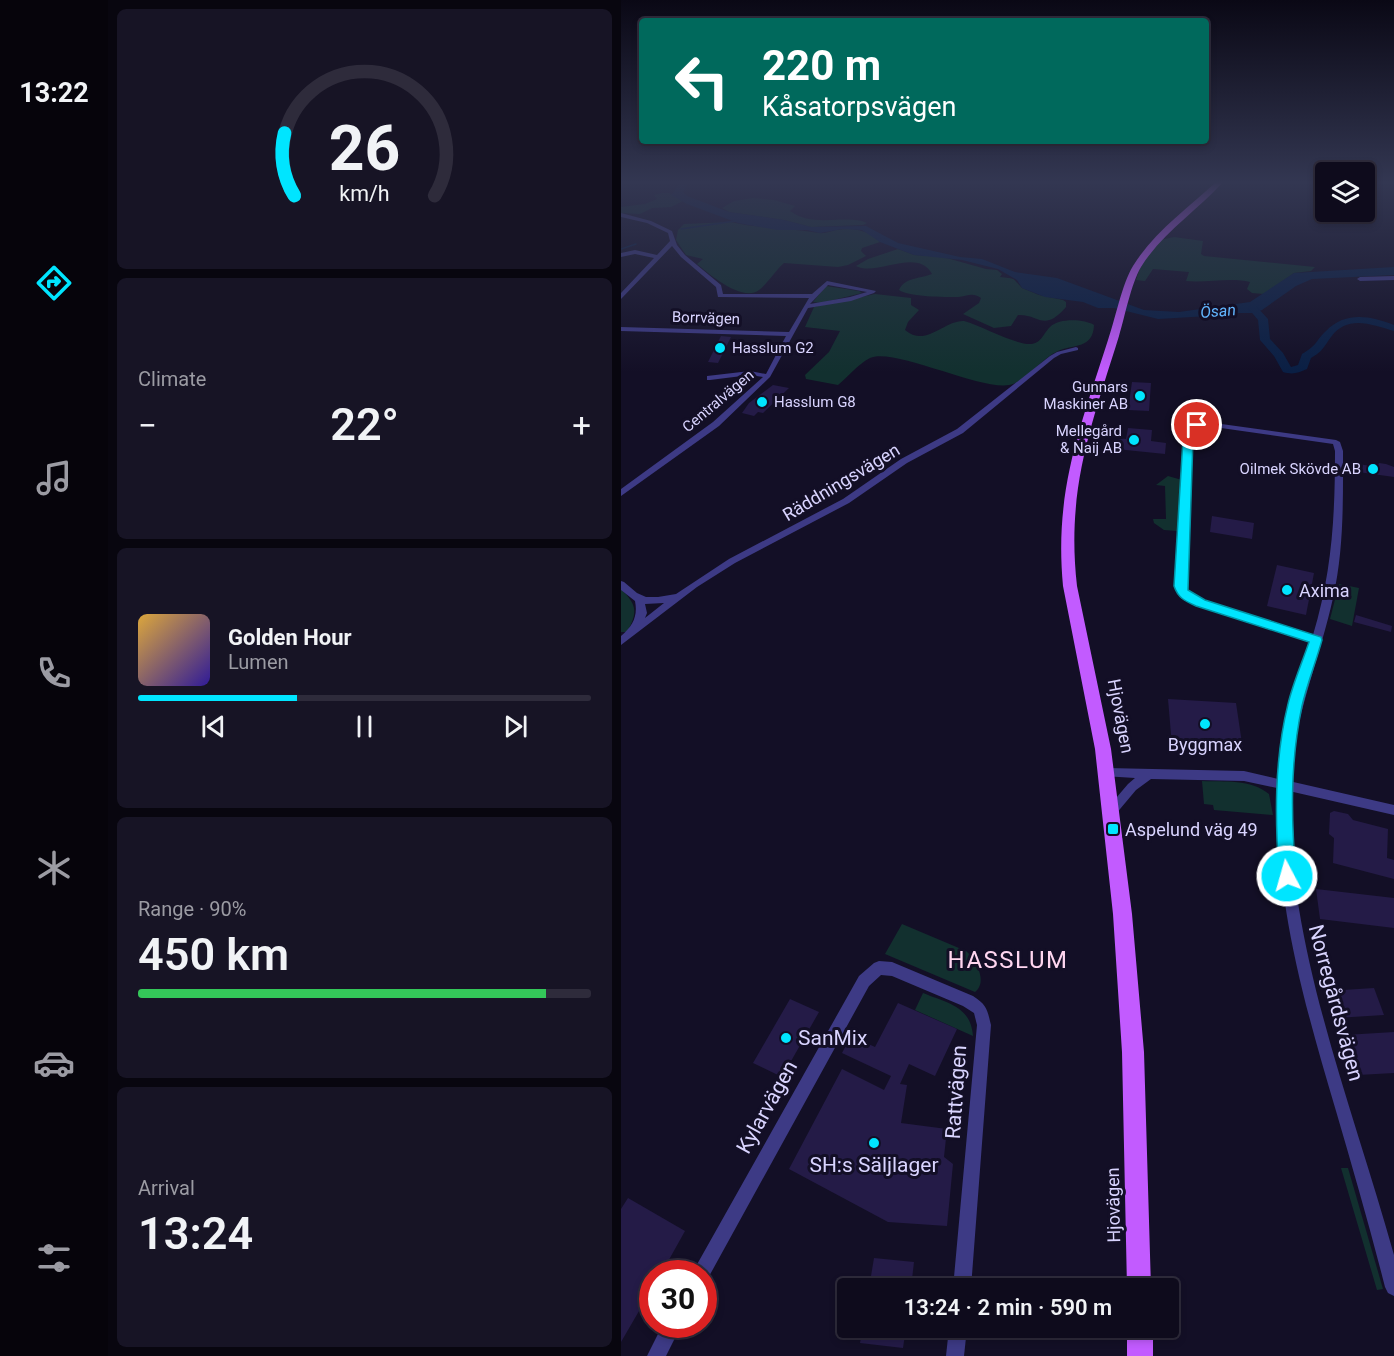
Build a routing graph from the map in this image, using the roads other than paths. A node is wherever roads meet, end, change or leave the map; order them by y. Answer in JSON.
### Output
{"nodes":[{"id":1,"x":669,"y":245,"type":"edge"},
{"id":2,"x":676,"y":245,"type":"edge"},
{"id":3,"x":1154,"y":245,"type":"edge"},
{"id":4,"x":621,"y":255,"type":"edge"},
{"id":5,"x":658,"y":257,"type":"junction"},
{"id":6,"x":1394,"y":278,"type":"edge"},
{"id":7,"x":1360,"y":279,"type":"dead end"},
{"id":8,"x":812,"y":296,"type":"junction"},
{"id":9,"x":621,"y":297,"type":"edge"},
{"id":10,"x":805,"y":307,"type":"junction"},
{"id":11,"x":621,"y":329,"type":"edge"},
{"id":12,"x":791,"y":334,"type":"junction"},
{"id":13,"x":1076,"y":349,"type":"dead end"},
{"id":14,"x":768,"y":376,"type":"junction"},
{"id":15,"x":710,"y":378,"type":"dead end"},
{"id":16,"x":621,"y":493,"type":"edge"},
{"id":17,"x":621,"y":584,"type":"edge"},
{"id":18,"x":680,"y":596,"type":"junction"},
{"id":19,"x":640,"y":600,"type":"junction"},
{"id":20,"x":633,"y":631,"type":"junction"},
{"id":21,"x":1316,"y":640,"type":"junction"},
{"id":22,"x":621,"y":641,"type":"edge"},
{"id":23,"x":1107,"y":773,"type":"junction"},
{"id":24,"x":1150,"y":773,"type":"junction"},
{"id":25,"x":1283,"y":783,"type":"junction"},
{"id":26,"x":1394,"y":810,"type":"edge"},
{"id":27,"x":1111,"y":811,"type":"junction"},
{"id":28,"x":879,"y":968,"type":"joint"},
{"id":29,"x":709,"y":1260,"type":"edge"},
{"id":30,"x":963,"y":1278,"type":"edge"},
{"id":31,"x":1139,"y":1278,"type":"edge"},
{"id":32,"x":1394,"y":1287,"type":"edge"},
{"id":33,"x":666,"y":1338,"type":"edge"},
{"id":34,"x":957,"y":1338,"type":"edge"},
{"id":35,"x":1140,"y":1338,"type":"edge"},
{"id":36,"x":656,"y":1356,"type":"edge"},
{"id":37,"x":955,"y":1356,"type":"edge"},
{"id":38,"x":1140,"y":1356,"type":"edge"}],
"edges":[{"from":1,"to":5,"type":"street"},
{"from":2,"to":8,"type":"street"},
{"from":3,"to":23,"type":"main road","name":"Hjovägen"},
{"from":4,"to":5,"type":"street"},
{"from":5,"to":9,"type":"street"},
{"from":6,"to":7,"type":"street"},
{"from":8,"to":10,"type":"street","name":"Centralvägen"},
{"from":8,"to":10,"type":"street","name":"Centralvägen"},
{"from":10,"to":12,"type":"street","name":"Centralvägen"},
{"from":11,"to":12,"type":"street","name":"Borrvägen"},
{"from":12,"to":14,"type":"street","name":"Centralvägen"},
{"from":13,"to":18,"type":"street","name":"Räddningsvägen"},
{"from":14,"to":15,"type":"street"},
{"from":14,"to":16,"type":"street","name":"Centralvägen"},
{"from":17,"to":19,"type":"street"},
{"from":18,"to":19,"type":"street"},
{"from":18,"to":20,"type":"street","name":"Räddningsvägen"},
{"from":19,"to":20,"type":"street"},
{"from":20,"to":22,"type":"street","name":"Räddningsvägen"},
{"from":21,"to":21,"type":"street","name":"Norregårdsvägen"},
{"from":21,"to":25,"type":"street","name":"Norregårdsvägen"},
{"from":23,"to":24,"type":"street"},
{"from":23,"to":27,"type":"main road","name":"Hjovägen"},
{"from":24,"to":25,"type":"street"},
{"from":24,"to":27,"type":"street"},
{"from":25,"to":26,"type":"street"},
{"from":25,"to":32,"type":"street","name":"Norregårdsvägen"},
{"from":27,"to":31,"type":"main road","name":"Hjovägen"},
{"from":28,"to":29,"type":"street","name":"Kylarvägen"},
{"from":28,"to":30,"type":"street","name":"Rattvägen"},
{"from":33,"to":36,"type":"street"},
{"from":34,"to":37,"type":"street"},
{"from":35,"to":38,"type":"main road"}]}
